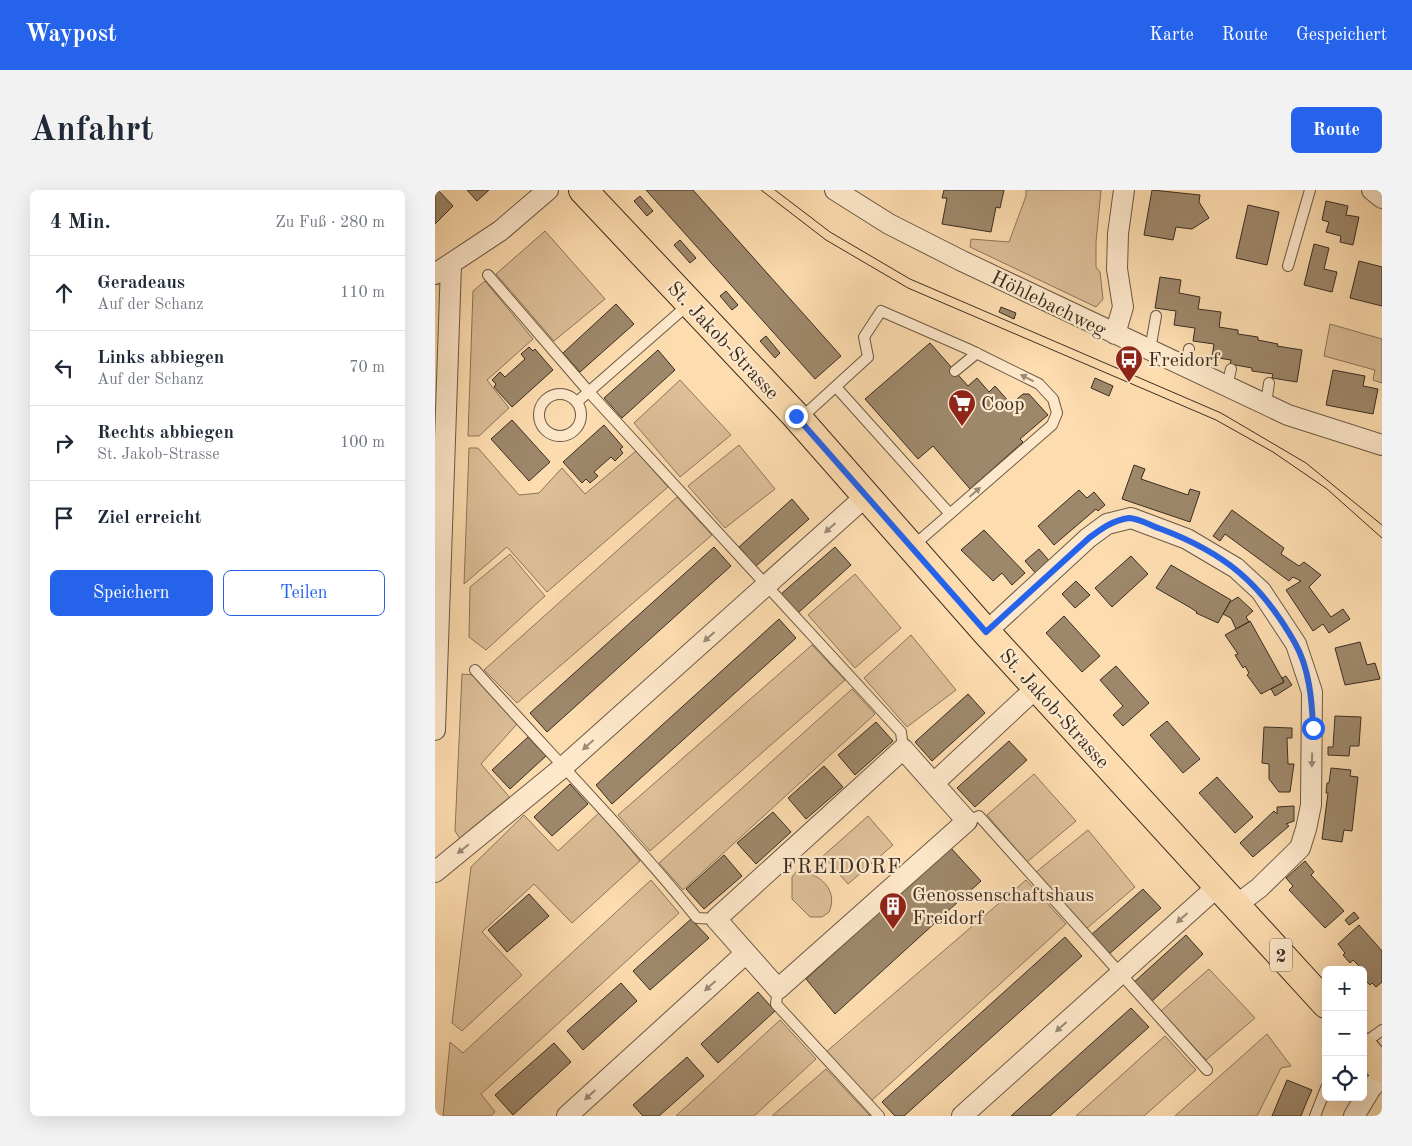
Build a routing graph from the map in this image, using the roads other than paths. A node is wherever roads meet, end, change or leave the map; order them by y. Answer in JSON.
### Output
{"nodes":[{"id":1,"x":548,"y":190,"type":"edge"},
{"id":2,"x":583,"y":190,"type":"edge"},
{"id":3,"x":835,"y":190,"type":"edge"},
{"id":4,"x":1124,"y":190,"type":"edge"},
{"id":5,"x":1310,"y":190,"type":"edge"},
{"id":6,"x":1372,"y":190,"type":"edge"},
{"id":7,"x":1382,"y":198,"type":"edge"},
{"id":8,"x":1288,"y":266,"type":"dead end"},
{"id":9,"x":443,"y":269,"type":"edge"},
{"id":10,"x":487,"y":275,"type":"dead end"},
{"id":11,"x":690,"y":304,"type":"junction"},
{"id":12,"x":1156,"y":316,"type":"dead end"},
{"id":13,"x":1115,"y":334,"type":"junction"},
{"id":14,"x":1150,"y":350,"type":"junction"},
{"id":15,"x":977,"y":353,"type":"junction"},
{"id":16,"x":955,"y":371,"type":"dead end"},
{"id":17,"x":1269,"y":383,"type":"dead end"},
{"id":18,"x":836,"y":387,"type":"junction"},
{"id":19,"x":589,"y":392,"type":"junction"},
{"id":20,"x":577,"y":402,"type":"junction"},
{"id":21,"x":1266,"y":404,"type":"junction"},
{"id":22,"x":799,"y":420,"type":"junction"},
{"id":23,"x":1382,"y":445,"type":"edge"},
{"id":24,"x":440,"y":466,"type":"edge"},
{"id":25,"x":866,"y":496,"type":"junction"},
{"id":26,"x":950,"y":514,"type":"junction"},
{"id":27,"x":912,"y":547,"type":"junction"},
{"id":28,"x":438,"y":580,"type":"edge"},
{"id":29,"x":767,"y":585,"type":"junction"},
{"id":30,"x":986,"y":632,"type":"junction"},
{"id":31,"x":475,"y":670,"type":"dead end"},
{"id":32,"x":1037,"y":687,"type":"junction"},
{"id":33,"x":435,"y":730,"type":"edge"},
{"id":34,"x":903,"y":749,"type":"junction"},
{"id":35,"x":562,"y":768,"type":"junction"},
{"id":36,"x":934,"y":783,"type":"junction"},
{"id":37,"x":967,"y":822,"type":"junction"},
{"id":38,"x":435,"y":872,"type":"edge"},
{"id":39,"x":1218,"y":886,"type":"junction"},
{"id":40,"x":1235,"y":906,"type":"junction"},
{"id":41,"x":716,"y":919,"type":"junction"},
{"id":42,"x":746,"y":953,"type":"junction"},
{"id":43,"x":1119,"y":975,"type":"junction"},
{"id":44,"x":778,"y":989,"type":"junction"},
{"id":45,"x":1322,"y":1000,"type":"edge"},
{"id":46,"x":1382,"y":1030,"type":"edge"},
{"id":47,"x":1367,"y":1042,"type":"edge"},
{"id":48,"x":1367,"y":1050,"type":"edge"},
{"id":49,"x":1382,"y":1069,"type":"edge"},
{"id":50,"x":1207,"y":1070,"type":"dead end"},
{"id":51,"x":1382,"y":1078,"type":"edge"},
{"id":52,"x":1322,"y":1098,"type":"edge"},
{"id":53,"x":567,"y":1116,"type":"edge"},
{"id":54,"x":879,"y":1116,"type":"edge"},
{"id":55,"x":962,"y":1116,"type":"edge"},
{"id":56,"x":1315,"y":1116,"type":"edge"},
{"id":57,"x":1354,"y":1116,"type":"edge"}],
"edges":[{"from":1,"to":9,"type":"street"},
{"from":2,"to":11,"type":"main road","name":"St. Jakob-Strasse","number":"2"},
{"from":3,"to":13,"type":"street","name":"Höhlebachweg"},
{"from":4,"to":13,"type":"street"},
{"from":5,"to":8,"type":"lane"},
{"from":6,"to":7,"type":"street"},
{"from":9,"to":24,"type":"street"},
{"from":10,"to":19,"type":"lane"},
{"from":11,"to":19,"type":"lane"},
{"from":11,"to":22,"type":"main road","name":"St. Jakob-Strasse","number":"2"},
{"from":12,"to":14,"type":"lane"},
{"from":13,"to":14,"type":"street","name":"Höhlebachweg"},
{"from":14,"to":21,"type":"street","name":"Höhlebachweg"},
{"from":15,"to":16,"type":"lane"},
{"from":15,"to":18,"type":"lane"},
{"from":26,"to":15,"type":"lane","one_way":true},
{"from":17,"to":21,"type":"lane"},
{"from":18,"to":22,"type":"lane"},
{"from":18,"to":26,"type":"lane"},
{"from":19,"to":20,"type":"lane"},
{"from":19,"to":29,"type":"lane"},
{"from":20,"to":20,"type":"lane"},
{"from":21,"to":23,"type":"street","name":"Höhlebachweg"},
{"from":22,"to":25,"type":"main road","name":"St. Jakob-Strasse","number":"2"},
{"from":24,"to":28,"type":"street"},
{"from":25,"to":27,"type":"main road","name":"St. Jakob-Strasse","number":"2"},
{"from":25,"to":29,"type":"street","one_way":true},
{"from":26,"to":27,"type":"lane"},
{"from":27,"to":30,"type":"main road","name":"St. Jakob-Strasse","number":"2"},
{"from":28,"to":33,"type":"street"},
{"from":29,"to":34,"type":"lane"},
{"from":29,"to":35,"type":"street","one_way":true},
{"from":30,"to":32,"type":"main road","name":"St. Jakob-Strasse","number":"2"},
{"from":30,"to":40,"type":"street","one_way":true},
{"from":31,"to":35,"type":"lane"},
{"from":32,"to":36,"type":"street"},
{"from":32,"to":39,"type":"main road","name":"St. Jakob-Strasse","number":"2"},
{"from":34,"to":36,"type":"street"},
{"from":34,"to":41,"type":"street"},
{"from":35,"to":38,"type":"street","one_way":true},
{"from":35,"to":41,"type":"lane"},
{"from":36,"to":37,"type":"street"},
{"from":37,"to":43,"type":"lane"},
{"from":37,"to":44,"type":"street"},
{"from":39,"to":40,"type":"main road","name":"St. Jakob-Strasse","number":"2"},
{"from":39,"to":43,"type":"street","one_way":true},
{"from":40,"to":45,"type":"main road","name":"St. Jakob-Strasse","number":"2"},
{"from":41,"to":42,"type":"street"},
{"from":42,"to":44,"type":"street"},
{"from":42,"to":53,"type":"street","one_way":true},
{"from":43,"to":50,"type":"lane"},
{"from":43,"to":55,"type":"street","one_way":true},
{"from":44,"to":54,"type":"lane"},
{"from":46,"to":47,"type":"lane"},
{"from":48,"to":49,"type":"main road"},
{"from":51,"to":57,"type":"street"},
{"from":52,"to":56,"type":"lane"}]}
